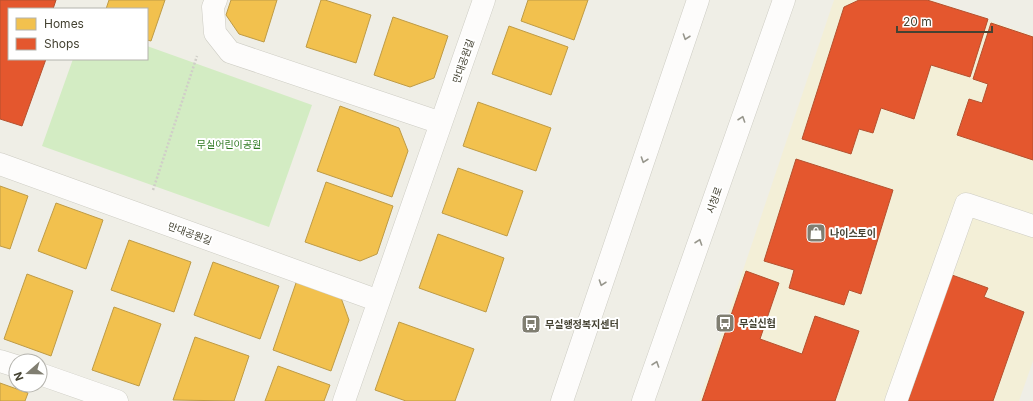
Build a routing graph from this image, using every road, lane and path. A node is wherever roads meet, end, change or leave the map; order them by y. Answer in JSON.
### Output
{"nodes":[{"id":1,"x":216,"y":0,"type":"edge"},
{"id":2,"x":484,"y":0,"type":"edge"},
{"id":3,"x":698,"y":0,"type":"edge"},
{"id":4,"x":784,"y":0,"type":"edge"},
{"id":5,"x":199,"y":52,"type":"dead end"},
{"id":6,"x":441,"y":123,"type":"junction"},
{"id":7,"x":0,"y":164,"type":"edge"},
{"id":8,"x":144,"y":216,"type":"junction"},
{"id":9,"x":1033,"y":226,"type":"edge"},
{"id":10,"x":379,"y":301,"type":"junction"},
{"id":11,"x":48,"y":377,"type":"edge"},
{"id":12,"x":117,"y":401,"type":"edge"},
{"id":13,"x":344,"y":401,"type":"edge"},
{"id":14,"x":562,"y":401,"type":"edge"},
{"id":15,"x":643,"y":401,"type":"edge"},
{"id":16,"x":896,"y":401,"type":"edge"}],
"edges":[{"from":1,"to":6,"type":"street"},
{"from":2,"to":6,"type":"street","name":"만대공원길"},
{"from":3,"to":14,"type":"street","one_way":true},
{"from":15,"to":4,"type":"street","name":"시청로","one_way":true},
{"from":5,"to":8,"type":"path"},
{"from":6,"to":10,"type":"street","name":"만대공원길"},
{"from":7,"to":8,"type":"street","name":"만대공원길"},
{"from":8,"to":10,"type":"street","name":"만대공원길"},
{"from":9,"to":16,"type":"street"},
{"from":10,"to":13,"type":"street","name":"만대공원길"},
{"from":11,"to":12,"type":"street"}]}
